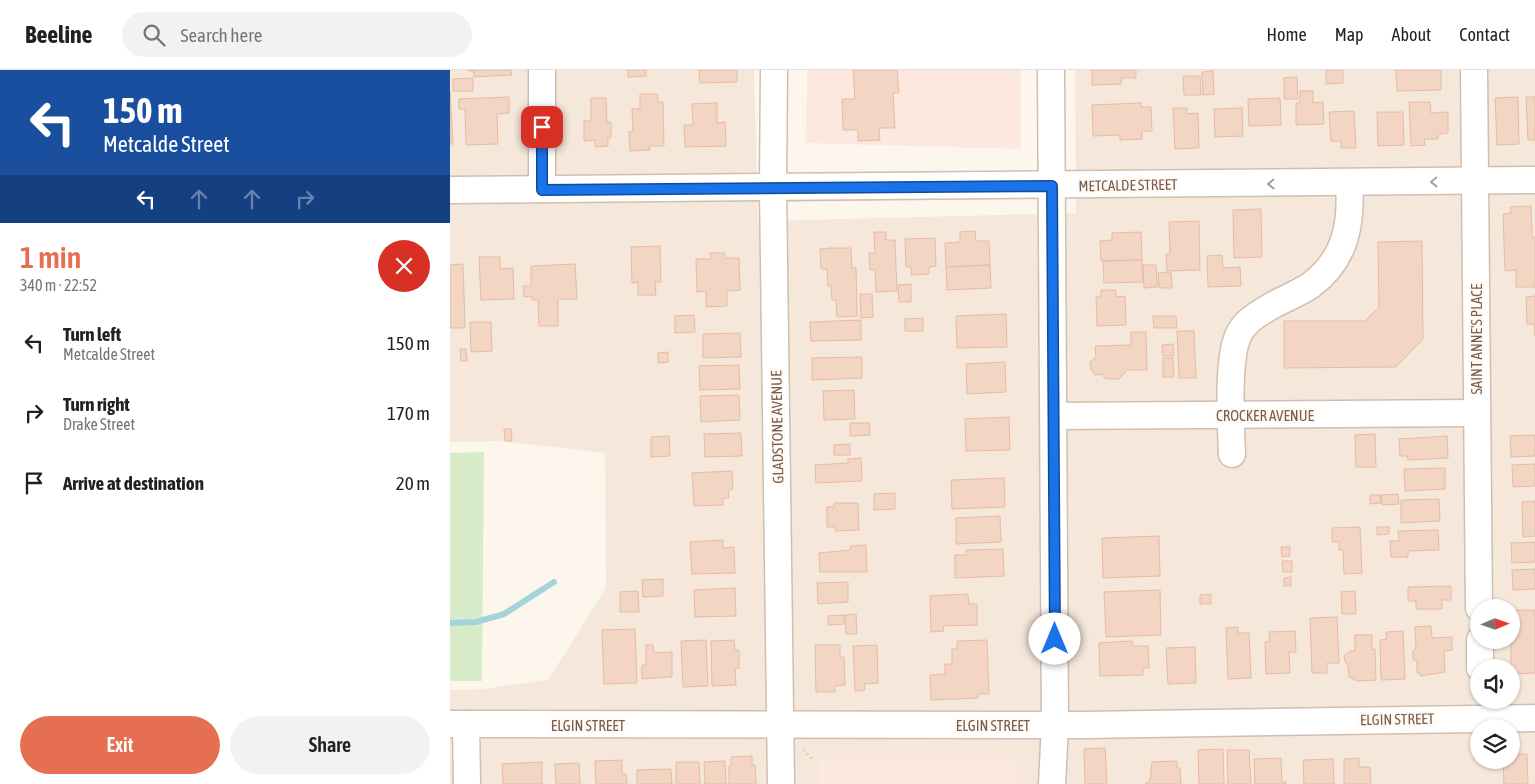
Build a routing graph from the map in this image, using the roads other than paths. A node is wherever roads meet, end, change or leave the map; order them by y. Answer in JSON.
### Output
{"nodes":[{"id":1,"x":542,"y":70,"type":"edge"},
{"id":2,"x":774,"y":70,"type":"edge"},
{"id":3,"x":1051,"y":70,"type":"edge"},
{"id":4,"x":1474,"y":70,"type":"edge"},
{"id":5,"x":1535,"y":180,"type":"edge"},
{"id":6,"x":1474,"y":182,"type":"junction"},
{"id":7,"x":1349,"y":183,"type":"junction"},
{"id":8,"x":1052,"y":186,"type":"junction"},
{"id":9,"x":773,"y":187,"type":"junction"},
{"id":10,"x":450,"y":190,"type":"edge"},
{"id":11,"x":542,"y":190,"type":"junction"},
{"id":12,"x":1476,"y":413,"type":"junction"},
{"id":13,"x":1231,"y":415,"type":"junction"},
{"id":14,"x":1054,"y":416,"type":"junction"},
{"id":15,"x":1232,"y":454,"type":"dead end"},
{"id":16,"x":1479,"y":599,"type":"edge"},
{"id":17,"x":1481,"y":709,"type":"edge"},
{"id":18,"x":1535,"y":718,"type":"edge"},
{"id":19,"x":458,"y":724,"type":"edge"},
{"id":20,"x":781,"y":725,"type":"junction"},
{"id":21,"x":1055,"y":725,"type":"junction"},
{"id":22,"x":467,"y":784,"type":"edge"},
{"id":23,"x":781,"y":784,"type":"edge"},
{"id":24,"x":1052,"y":784,"type":"edge"}],
"edges":[{"from":1,"to":11,"type":"street"},
{"from":2,"to":9,"type":"street","name":"GLADSTONE AVENUE"},
{"from":3,"to":8,"type":"street"},
{"from":4,"to":6,"type":"street","name":"SAINT ANNE'S PLACE"},
{"from":5,"to":6,"type":"street","name":"METCALDE STREET"},
{"from":6,"to":7,"type":"street","name":"METCALDE STREET","one_way":true},
{"from":6,"to":12,"type":"street","name":"SAINT ANNE'S PLACE"},
{"from":7,"to":8,"type":"street","name":"METCALDE STREET","one_way":true},
{"from":7,"to":13,"type":"street"},
{"from":8,"to":9,"type":"street","name":"METCALDE STREET"},
{"from":8,"to":14,"type":"street"},
{"from":9,"to":11,"type":"street","name":"METCALDE STREET"},
{"from":9,"to":20,"type":"street","name":"GLADSTONE AVENUE"},
{"from":10,"to":11,"type":"street","name":"METCALDE STREET"},
{"from":12,"to":13,"type":"street","name":"CROCKER AVENUE"},
{"from":12,"to":16,"type":"street","name":"SAINT ANNE'S PLACE"},
{"from":13,"to":14,"type":"street","name":"CROCKER AVENUE"},
{"from":13,"to":15,"type":"street"},
{"from":14,"to":21,"type":"street"},
{"from":17,"to":18,"type":"street","name":"ELGIN STREET"},
{"from":17,"to":21,"type":"street","name":"ELGIN STREET"},
{"from":19,"to":20,"type":"street","name":"ELGIN STREET"},
{"from":19,"to":22,"type":"street"},
{"from":20,"to":21,"type":"street","name":"ELGIN STREET"},
{"from":20,"to":23,"type":"street","name":"GLADSTONE AVENUE"},
{"from":21,"to":24,"type":"street"}]}
